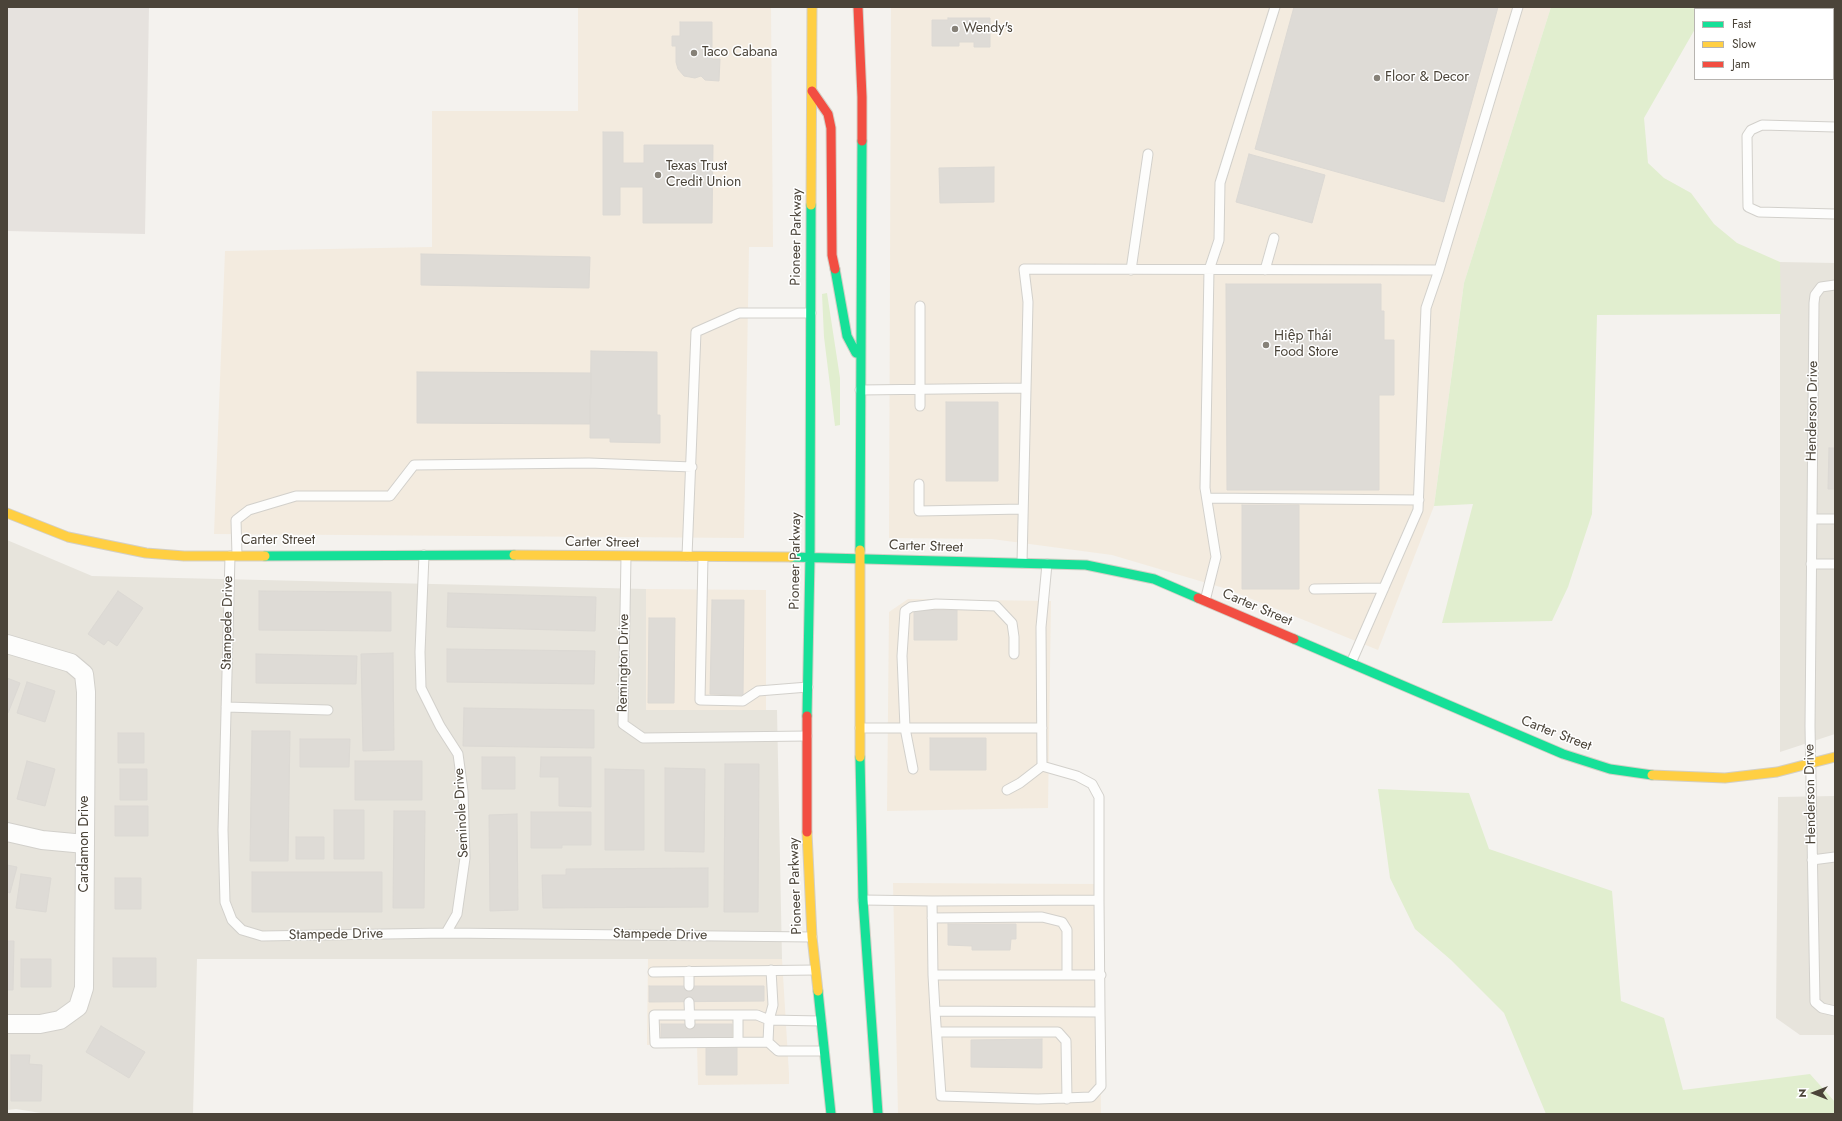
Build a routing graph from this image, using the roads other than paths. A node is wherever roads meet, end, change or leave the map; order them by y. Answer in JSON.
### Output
{"nodes":[{"id":1,"x":812,"y":7,"type":"edge"},
{"id":2,"x":858,"y":7,"type":"edge"},
{"id":3,"x":1275,"y":7,"type":"edge"},
{"id":4,"x":1518,"y":7,"type":"edge"},
{"id":5,"x":812,"y":91,"type":"junction"},
{"id":6,"x":1835,"y":127,"type":"edge"},
{"id":7,"x":1148,"y":154,"type":"dead end"},
{"id":8,"x":1835,"y":214,"type":"edge"},
{"id":9,"x":1274,"y":238,"type":"dead end"},
{"id":10,"x":1131,"y":270,"type":"junction"},
{"id":11,"x":1209,"y":270,"type":"junction"},
{"id":12,"x":1265,"y":270,"type":"junction"},
{"id":13,"x":1439,"y":270,"type":"junction"},
{"id":14,"x":1835,"y":285,"type":"edge"},
{"id":15,"x":920,"y":306,"type":"dead end"},
{"id":16,"x":811,"y":313,"type":"junction"},
{"id":17,"x":860,"y":359,"type":"junction"},
{"id":18,"x":1026,"y":388,"type":"junction"},
{"id":19,"x":920,"y":389,"type":"junction"},
{"id":20,"x":860,"y":390,"type":"junction"},
{"id":21,"x":920,"y":406,"type":"dead end"},
{"id":22,"x":692,"y":467,"type":"junction"},
{"id":23,"x":919,"y":484,"type":"dead end"},
{"id":24,"x":1207,"y":498,"type":"junction"},
{"id":25,"x":1419,"y":500,"type":"junction"},
{"id":26,"x":1023,"y":509,"type":"junction"},
{"id":27,"x":7,"y":513,"type":"edge"},
{"id":28,"x":1812,"y":519,"type":"junction"},
{"id":29,"x":1835,"y":519,"type":"edge"},
{"id":30,"x":424,"y":554,"type":"junction"},
{"id":31,"x":233,"y":555,"type":"junction"},
{"id":32,"x":626,"y":557,"type":"junction"},
{"id":33,"x":687,"y":557,"type":"junction"},
{"id":34,"x":702,"y":557,"type":"junction"},
{"id":35,"x":810,"y":557,"type":"junction"},
{"id":36,"x":860,"y":559,"type":"junction"},
{"id":37,"x":1022,"y":563,"type":"junction"},
{"id":38,"x":1047,"y":564,"type":"junction"},
{"id":39,"x":1812,"y":564,"type":"junction"},
{"id":40,"x":1835,"y":564,"type":"edge"},
{"id":41,"x":1384,"y":588,"type":"junction"},
{"id":42,"x":1314,"y":589,"type":"dead end"},
{"id":43,"x":1205,"y":601,"type":"junction"},
{"id":44,"x":7,"y":644,"type":"edge"},
{"id":45,"x":1014,"y":654,"type":"dead end"},
{"id":46,"x":1351,"y":663,"type":"junction"},
{"id":47,"x":808,"y":687,"type":"junction"},
{"id":48,"x":226,"y":707,"type":"junction"},
{"id":49,"x":328,"y":710,"type":"dead end"},
{"id":50,"x":860,"y":728,"type":"junction"},
{"id":51,"x":905,"y":728,"type":"junction"},
{"id":52,"x":1042,"y":728,"type":"junction"},
{"id":53,"x":807,"y":736,"type":"junction"},
{"id":54,"x":1835,"y":757,"type":"edge"},
{"id":55,"x":1810,"y":763,"type":"junction"},
{"id":56,"x":1042,"y":766,"type":"junction"},
{"id":57,"x":913,"y":769,"type":"dead end"},
{"id":58,"x":1007,"y":790,"type":"dead end"},
{"id":59,"x":7,"y":832,"type":"edge"},
{"id":60,"x":85,"y":844,"type":"junction"},
{"id":61,"x":1835,"y":857,"type":"edge"},
{"id":62,"x":1812,"y":860,"type":"junction"},
{"id":63,"x":863,"y":900,"type":"junction"},
{"id":64,"x":1099,"y":900,"type":"junction"},
{"id":65,"x":932,"y":901,"type":"junction"},
{"id":66,"x":932,"y":918,"type":"junction"},
{"id":67,"x":446,"y":933,"type":"junction"},
{"id":68,"x":812,"y":937,"type":"junction"},
{"id":69,"x":771,"y":970,"type":"junction"},
{"id":70,"x":816,"y":970,"type":"junction"},
{"id":71,"x":653,"y":972,"type":"dead end"},
{"id":72,"x":689,"y":972,"type":"junction"},
{"id":73,"x":933,"y":975,"type":"junction"},
{"id":74,"x":1067,"y":975,"type":"junction"},
{"id":75,"x":1100,"y":975,"type":"junction"},
{"id":76,"x":689,"y":986,"type":"dead end"},
{"id":77,"x":689,"y":1002,"type":"dead end"},
{"id":78,"x":935,"y":1011,"type":"junction"},
{"id":79,"x":1835,"y":1011,"type":"edge"},
{"id":80,"x":1100,"y":1012,"type":"junction"},
{"id":81,"x":738,"y":1015,"type":"junction"},
{"id":82,"x":690,"y":1020,"type":"junction"},
{"id":83,"x":768,"y":1020,"type":"junction"},
{"id":84,"x":821,"y":1021,"type":"junction"},
{"id":85,"x":7,"y":1024,"type":"edge"},
{"id":86,"x":938,"y":1032,"type":"junction"},
{"id":87,"x":738,"y":1042,"type":"junction"},
{"id":88,"x":768,"y":1042,"type":"junction"},
{"id":89,"x":824,"y":1051,"type":"junction"},
{"id":90,"x":1067,"y":1099,"type":"junction"},
{"id":91,"x":831,"y":1114,"type":"edge"},
{"id":92,"x":878,"y":1114,"type":"edge"}],
"edges":[{"from":1,"to":5,"type":"main road","name":"Pioneer Parkway"},
{"from":2,"to":17,"type":"main road"},
{"from":3,"to":11,"type":"lane"},
{"from":4,"to":13,"type":"lane"},
{"from":5,"to":16,"type":"main road","name":"Pioneer Parkway"},
{"from":5,"to":17,"type":"main road"},
{"from":6,"to":8,"type":"lane"},
{"from":7,"to":10,"type":"lane"},
{"from":9,"to":12,"type":"lane"},
{"from":10,"to":11,"type":"lane"},
{"from":10,"to":18,"type":"lane"},
{"from":11,"to":12,"type":"lane"},
{"from":11,"to":24,"type":"lane"},
{"from":12,"to":13,"type":"lane"},
{"from":13,"to":25,"type":"lane"},
{"from":14,"to":28,"type":"lane","name":"Henderson Drive"},
{"from":15,"to":19,"type":"lane"},
{"from":16,"to":22,"type":"lane"},
{"from":16,"to":35,"type":"main road","name":"Pioneer Parkway"},
{"from":17,"to":20,"type":"main road"},
{"from":18,"to":19,"type":"lane"},
{"from":18,"to":26,"type":"lane"},
{"from":19,"to":20,"type":"lane"},
{"from":19,"to":21,"type":"lane"},
{"from":20,"to":36,"type":"main road"},
{"from":22,"to":31,"type":"lane","name":"Stampede Drive"},
{"from":22,"to":33,"type":"lane"},
{"from":23,"to":26,"type":"lane"},
{"from":24,"to":25,"type":"lane"},
{"from":24,"to":43,"type":"lane"},
{"from":25,"to":41,"type":"lane"},
{"from":26,"to":37,"type":"lane"},
{"from":27,"to":31,"type":"main road","name":"Carter Street"},
{"from":28,"to":29,"type":"lane"},
{"from":28,"to":39,"type":"lane","name":"Henderson Drive"},
{"from":30,"to":31,"type":"main road","name":"Carter Street"},
{"from":30,"to":32,"type":"main road","name":"Carter Street"},
{"from":30,"to":67,"type":"lane","name":"Seminole Drive"},
{"from":31,"to":48,"type":"lane","name":"Stampede Drive"},
{"from":32,"to":33,"type":"main road","name":"Carter Street"},
{"from":32,"to":53,"type":"lane","name":"Remington Drive"},
{"from":33,"to":34,"type":"main road","name":"Carter Street"},
{"from":34,"to":35,"type":"main road","name":"Carter Street"},
{"from":34,"to":47,"type":"lane"},
{"from":35,"to":36,"type":"main road","name":"Carter Street"},
{"from":35,"to":47,"type":"main road","name":"Pioneer Parkway"},
{"from":36,"to":37,"type":"main road","name":"Carter Street"},
{"from":36,"to":50,"type":"main road"},
{"from":37,"to":38,"type":"main road","name":"Carter Street"},
{"from":38,"to":43,"type":"main road","name":"Carter Street"},
{"from":38,"to":52,"type":"lane"},
{"from":39,"to":40,"type":"lane"},
{"from":39,"to":55,"type":"lane","name":"Henderson Drive"},
{"from":41,"to":42,"type":"lane"},
{"from":41,"to":46,"type":"lane"},
{"from":43,"to":46,"type":"main road","name":"Carter Street"},
{"from":44,"to":60,"type":"street","name":"Cardamon Drive"},
{"from":45,"to":51,"type":"lane"},
{"from":46,"to":55,"type":"main road","name":"Carter Street"},
{"from":47,"to":53,"type":"main road","name":"Pioneer Parkway"},
{"from":48,"to":49,"type":"lane"},
{"from":48,"to":67,"type":"lane","name":"Stampede Drive"},
{"from":50,"to":51,"type":"lane"},
{"from":50,"to":63,"type":"main road"},
{"from":51,"to":52,"type":"lane"},
{"from":51,"to":57,"type":"lane"},
{"from":52,"to":56,"type":"lane"},
{"from":53,"to":68,"type":"main road","name":"Pioneer Parkway"},
{"from":54,"to":55,"type":"main road","name":"Carter Street"},
{"from":55,"to":62,"type":"lane","name":"Henderson Drive"},
{"from":56,"to":58,"type":"lane"},
{"from":56,"to":64,"type":"lane"},
{"from":59,"to":60,"type":"street"},
{"from":60,"to":85,"type":"street","name":"Cardamon Drive"},
{"from":61,"to":62,"type":"lane"},
{"from":62,"to":79,"type":"lane","name":"Henderson Drive"},
{"from":63,"to":65,"type":"lane"},
{"from":63,"to":92,"type":"main road"},
{"from":64,"to":65,"type":"lane"},
{"from":64,"to":75,"type":"lane"},
{"from":65,"to":66,"type":"lane"},
{"from":66,"to":73,"type":"lane"},
{"from":66,"to":74,"type":"lane"},
{"from":67,"to":68,"type":"lane","name":"Stampede Drive"},
{"from":68,"to":70,"type":"main road","name":"Pioneer Parkway"},
{"from":69,"to":70,"type":"lane"},
{"from":69,"to":72,"type":"lane"},
{"from":69,"to":83,"type":"lane"},
{"from":70,"to":84,"type":"main road","name":"Pioneer Parkway"},
{"from":71,"to":72,"type":"lane"},
{"from":72,"to":76,"type":"lane"},
{"from":73,"to":74,"type":"lane"},
{"from":73,"to":78,"type":"lane"},
{"from":74,"to":75,"type":"lane"},
{"from":75,"to":80,"type":"lane"},
{"from":77,"to":82,"type":"lane"},
{"from":78,"to":80,"type":"lane"},
{"from":78,"to":86,"type":"lane"},
{"from":80,"to":90,"type":"lane"},
{"from":81,"to":82,"type":"lane"},
{"from":81,"to":83,"type":"lane"},
{"from":81,"to":87,"type":"lane"},
{"from":82,"to":87,"type":"lane"},
{"from":83,"to":84,"type":"lane"},
{"from":83,"to":88,"type":"lane"},
{"from":84,"to":89,"type":"main road","name":"Pioneer Parkway"},
{"from":86,"to":90,"type":"lane"},
{"from":86,"to":90,"type":"lane"},
{"from":87,"to":88,"type":"lane"},
{"from":88,"to":89,"type":"lane"},
{"from":89,"to":91,"type":"main road","name":"Pioneer Parkway"}]}
